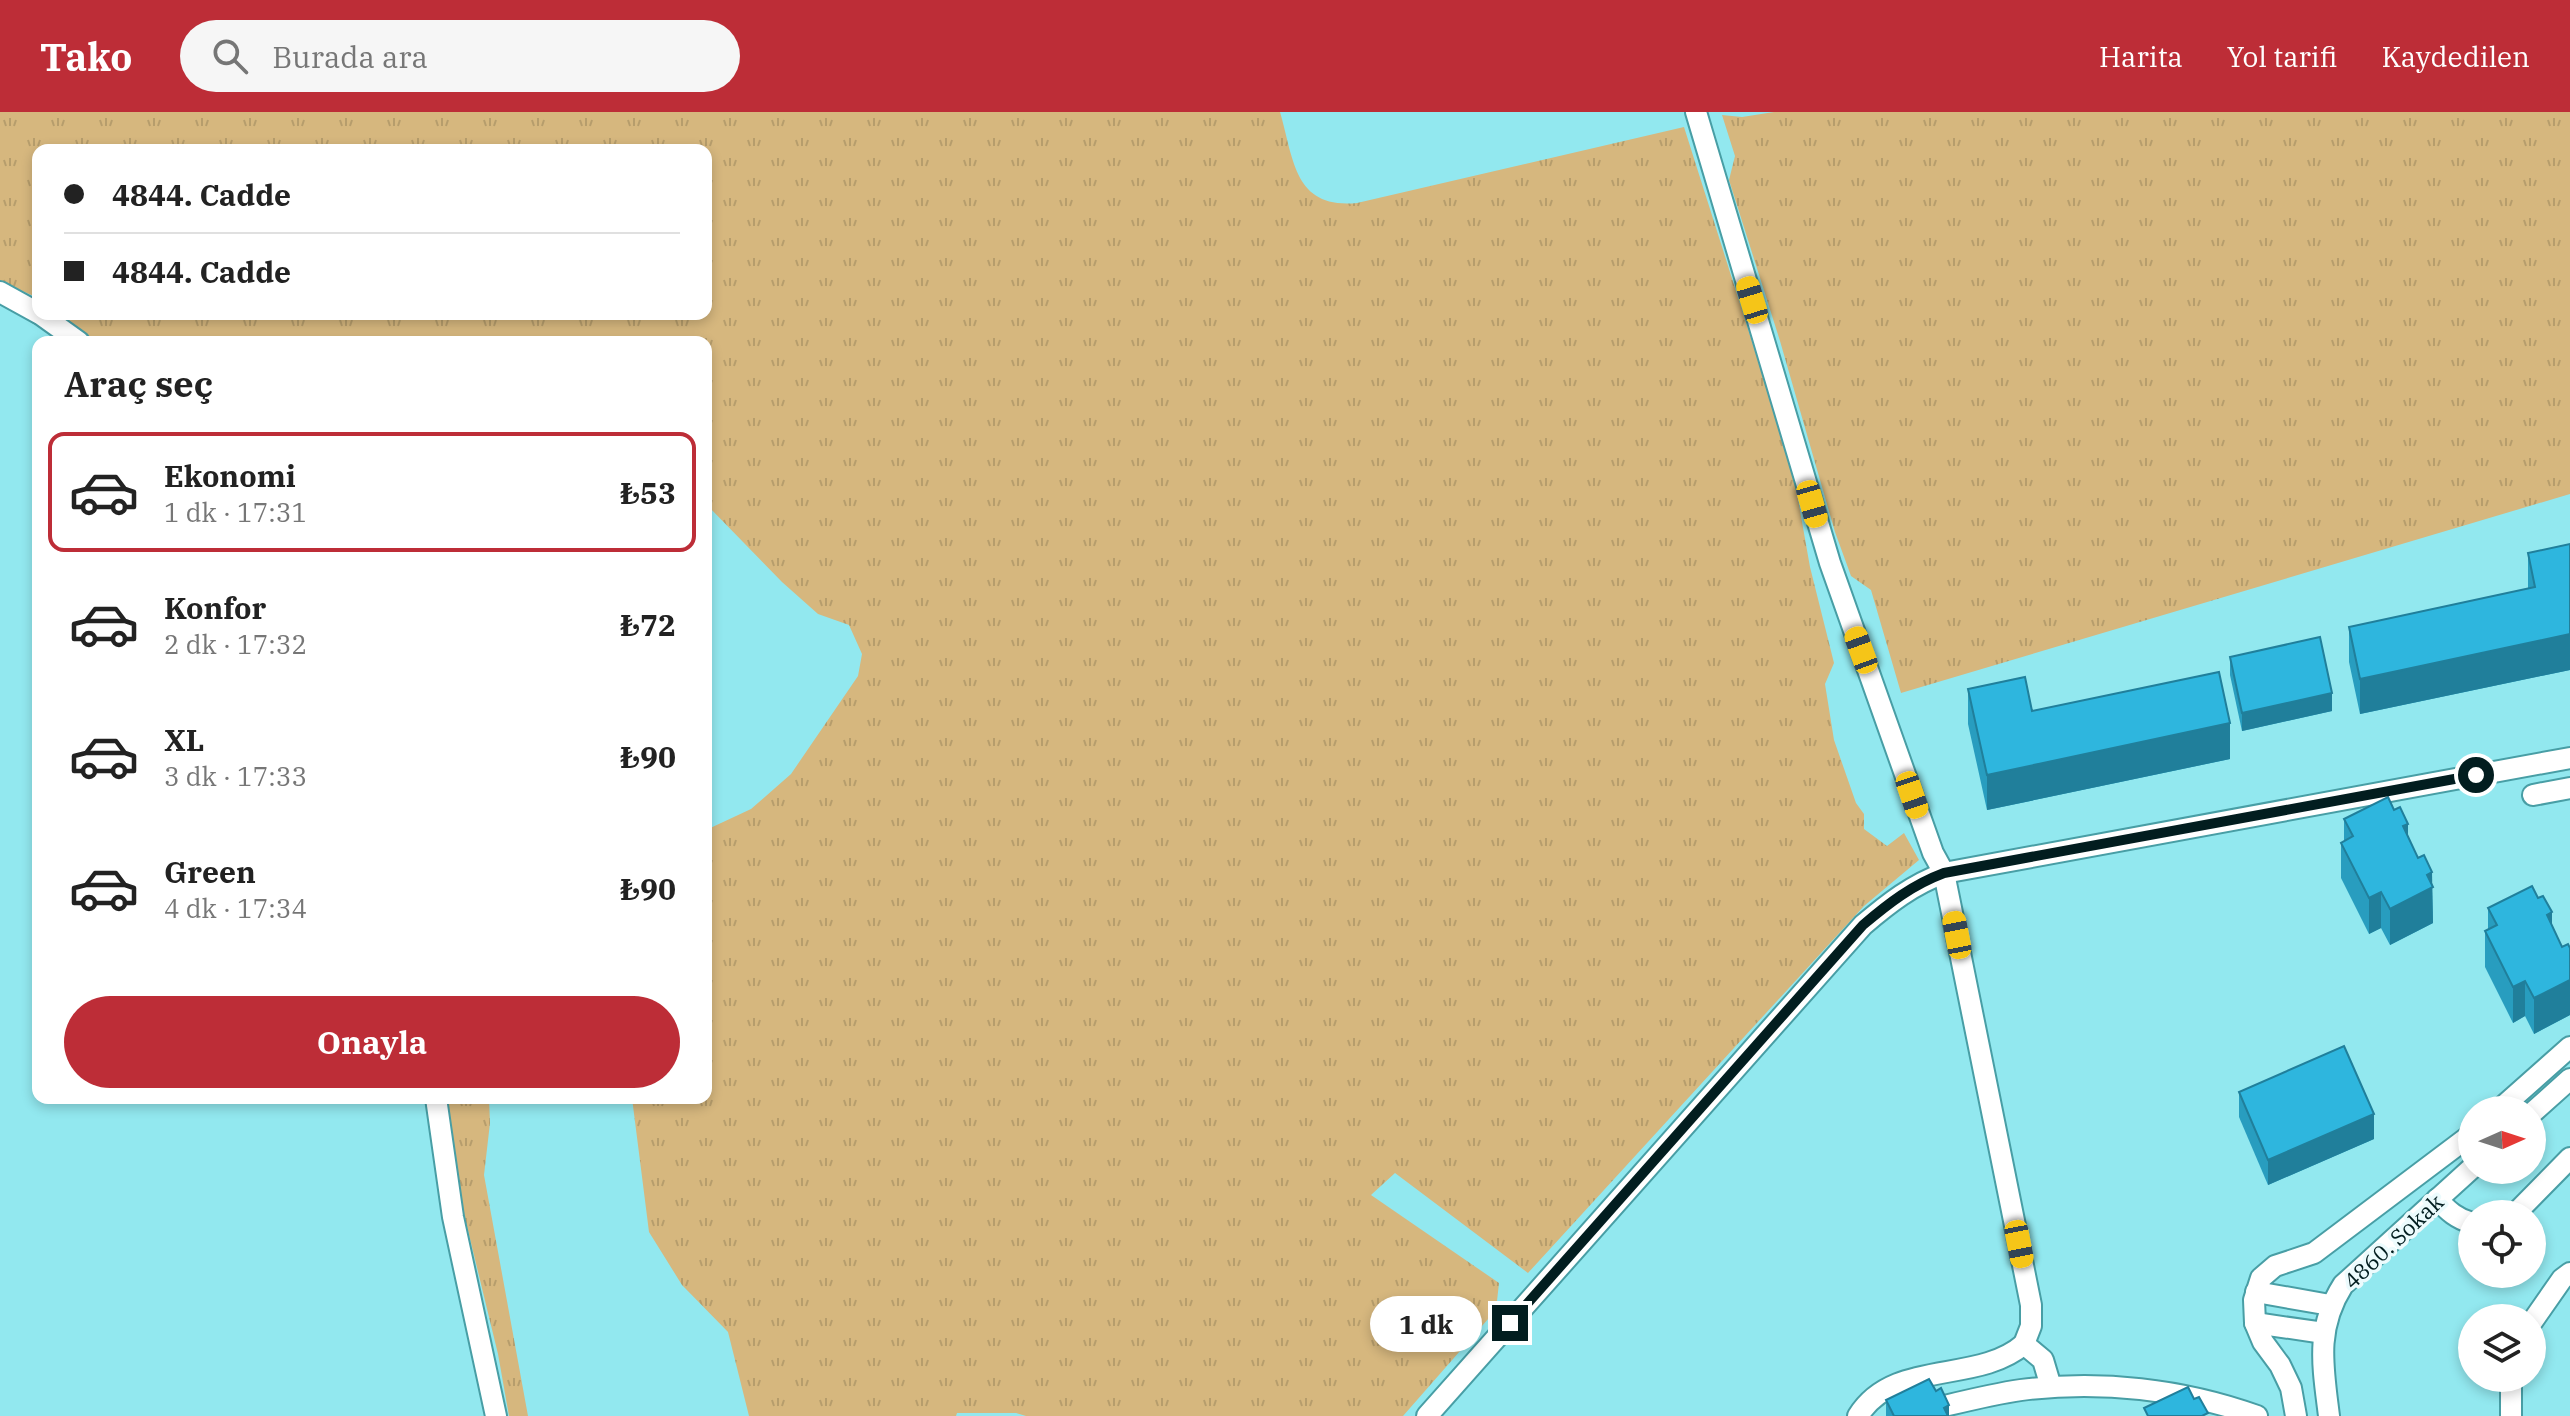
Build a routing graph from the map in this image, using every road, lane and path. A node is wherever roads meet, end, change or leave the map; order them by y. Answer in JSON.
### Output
{"nodes":[{"id":1,"x":1696,"y":112,"type":"edge"},
{"id":2,"x":0,"y":292,"type":"edge"},
{"id":3,"x":32,"y":309,"type":"edge"},
{"id":4,"x":49,"y":320,"type":"edge"},
{"id":5,"x":71,"y":336,"type":"edge"},
{"id":6,"x":2570,"y":758,"type":"edge"},
{"id":7,"x":2570,"y":788,"type":"edge"},
{"id":8,"x":2533,"y":795,"type":"dead end"},
{"id":9,"x":1944,"y":873,"type":"junction"},
{"id":10,"x":2570,"y":1047,"type":"edge"},
{"id":11,"x":2570,"y":1079,"type":"edge"},
{"id":12,"x":2515,"y":1096,"type":"edge"},
{"id":13,"x":2546,"y":1100,"type":"edge"},
{"id":14,"x":437,"y":1104,"type":"edge"},
{"id":15,"x":2458,"y":1145,"type":"edge"},
{"id":16,"x":2570,"y":1158,"type":"edge"},
{"id":17,"x":2458,"y":1180,"type":"edge"},
{"id":18,"x":2437,"y":1199,"type":"junction"},
{"id":19,"x":2529,"y":1200,"type":"edge"},
{"id":20,"x":2458,"y":1218,"type":"edge"},
{"id":21,"x":2570,"y":1273,"type":"edge"},
{"id":22,"x":2256,"y":1292,"type":"junction"},
{"id":23,"x":2545,"y":1304,"type":"edge"},
{"id":24,"x":2330,"y":1305,"type":"junction"},
{"id":25,"x":2255,"y":1323,"type":"junction"},
{"id":26,"x":2324,"y":1333,"type":"junction"},
{"id":27,"x":2024,"y":1344,"type":"junction"},
{"id":28,"x":2051,"y":1387,"type":"junction"},
{"id":29,"x":2511,"y":1392,"type":"edge"},
{"id":30,"x":496,"y":1416,"type":"edge"},
{"id":31,"x":1427,"y":1416,"type":"edge"},
{"id":32,"x":1858,"y":1416,"type":"edge"},
{"id":33,"x":1900,"y":1416,"type":"edge"},
{"id":34,"x":2257,"y":1416,"type":"edge"},
{"id":35,"x":2296,"y":1416,"type":"edge"},
{"id":36,"x":2329,"y":1416,"type":"edge"},
{"id":37,"x":2511,"y":1416,"type":"edge"}],
"edges":[{"from":1,"to":9,"type":"street"},
{"from":2,"to":3,"type":"street"},
{"from":4,"to":5,"type":"street"},
{"from":6,"to":9,"type":"street"},
{"from":7,"to":8,"type":"street"},
{"from":9,"to":27,"type":"street"},
{"from":9,"to":31,"type":"street"},
{"from":10,"to":12,"type":"street"},
{"from":11,"to":13,"type":"street"},
{"from":14,"to":30,"type":"street"},
{"from":15,"to":22,"type":"street"},
{"from":16,"to":19,"type":"street"},
{"from":17,"to":18,"type":"street","name":"4860. Sokak"},
{"from":18,"to":20,"type":"street"},
{"from":18,"to":24,"type":"street","name":"4860. Sokak"},
{"from":21,"to":23,"type":"street"},
{"from":22,"to":24,"type":"street"},
{"from":22,"to":25,"type":"street"},
{"from":24,"to":26,"type":"street","name":"4860. Sokak"},
{"from":25,"to":26,"type":"street"},
{"from":25,"to":35,"type":"street"},
{"from":26,"to":36,"type":"street","name":"4860. Sokak"},
{"from":27,"to":28,"type":"street"},
{"from":27,"to":32,"type":"street"},
{"from":28,"to":33,"type":"street"},
{"from":28,"to":34,"type":"street"},
{"from":29,"to":37,"type":"street"}]}
